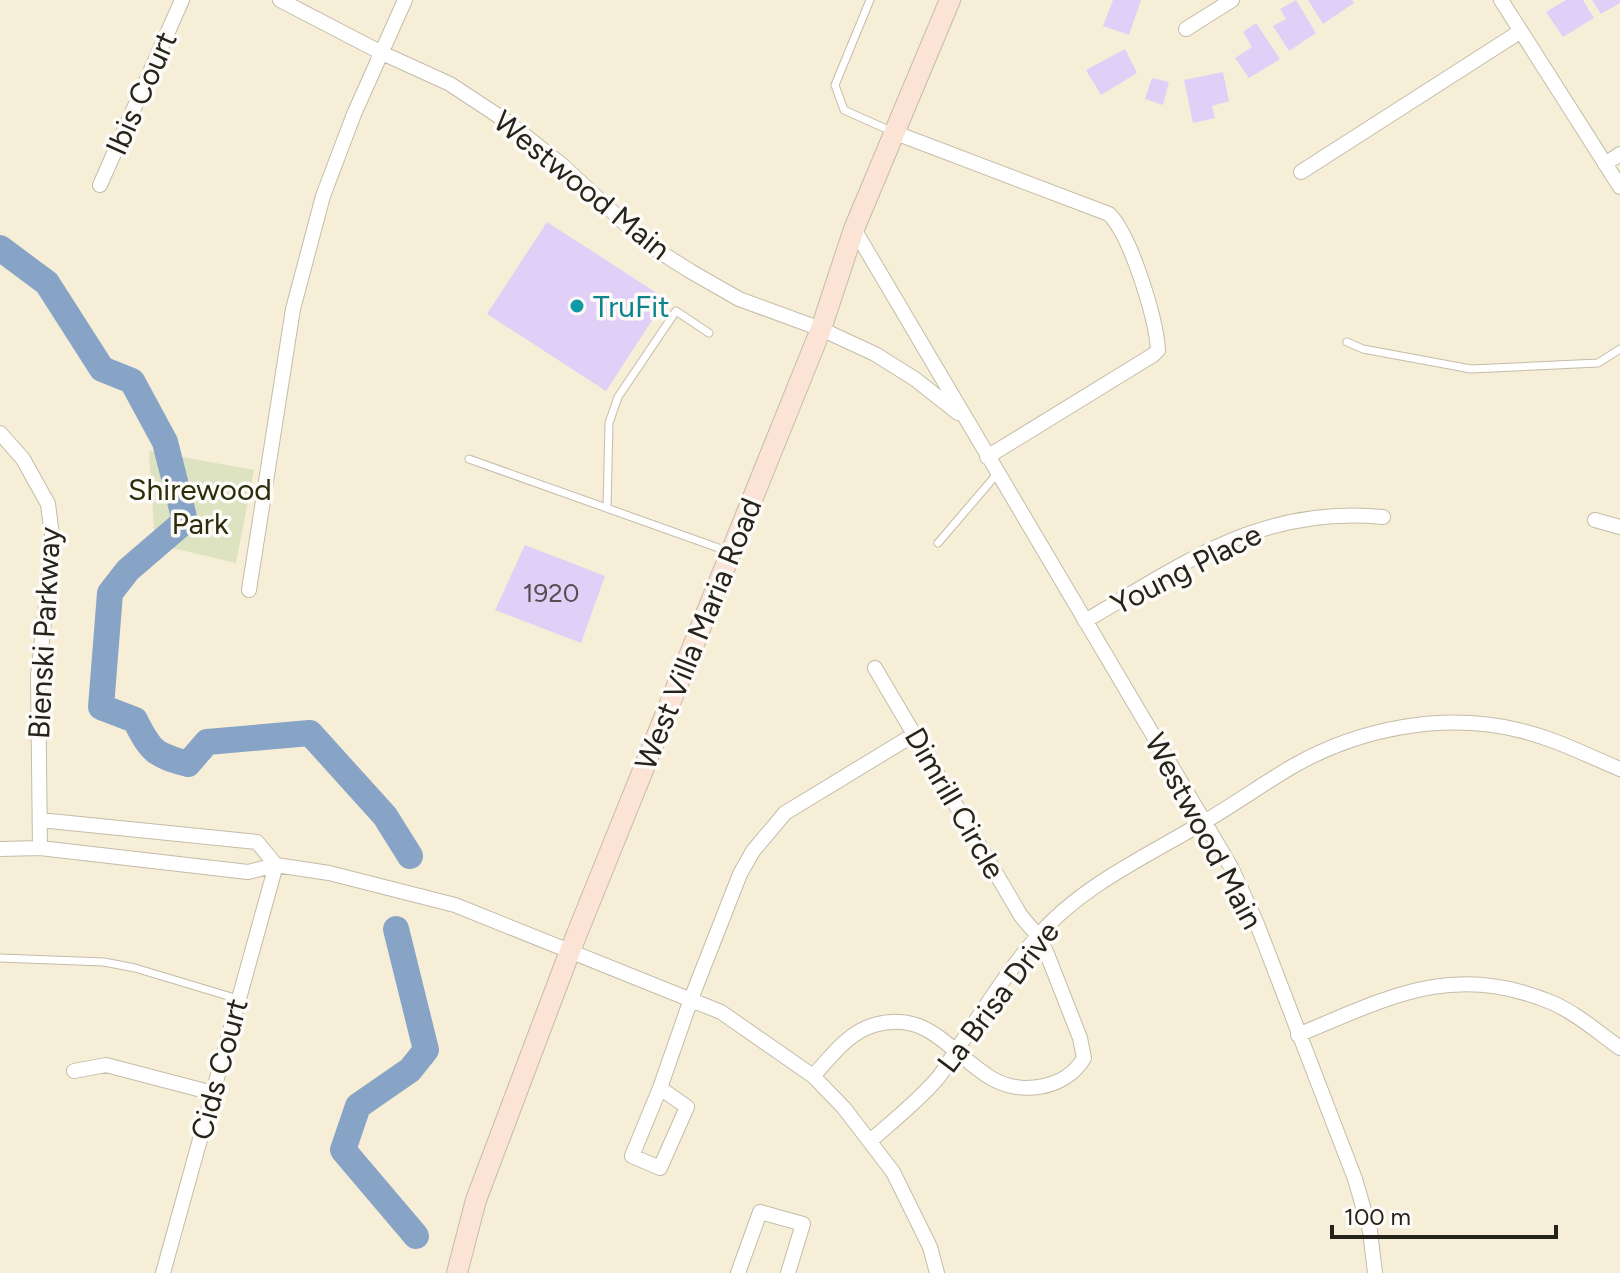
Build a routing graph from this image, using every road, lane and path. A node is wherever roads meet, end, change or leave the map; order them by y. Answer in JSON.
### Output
{"nodes":[{"id":1,"x":182,"y":0,"type":"edge"},
{"id":2,"x":280,"y":0,"type":"edge"},
{"id":3,"x":405,"y":0,"type":"edge"},
{"id":4,"x":870,"y":0,"type":"edge"},
{"id":5,"x":950,"y":0,"type":"edge"},
{"id":6,"x":1232,"y":0,"type":"edge"},
{"id":7,"x":1501,"y":0,"type":"edge"},
{"id":8,"x":1186,"y":29,"type":"dead end"},
{"id":9,"x":1521,"y":31,"type":"junction"},
{"id":10,"x":382,"y":53,"type":"junction"},
{"id":11,"x":893,"y":132,"type":"junction"},
{"id":12,"x":1620,"y":154,"type":"edge"},
{"id":13,"x":1605,"y":164,"type":"junction"},
{"id":14,"x":1301,"y":172,"type":"dead end"},
{"id":15,"x":100,"y":185,"type":"dead end"},
{"id":16,"x":1620,"y":187,"type":"edge"},
{"id":17,"x":854,"y":229,"type":"junction"},
{"id":18,"x":821,"y":329,"type":"junction"},
{"id":19,"x":709,"y":333,"type":"dead end"},
{"id":20,"x":1347,"y":342,"type":"dead end"},
{"id":21,"x":1620,"y":349,"type":"edge"},
{"id":22,"x":964,"y":419,"type":"junction"},
{"id":23,"x":0,"y":433,"type":"edge"},
{"id":24,"x":987,"y":457,"type":"junction"},
{"id":25,"x":469,"y":459,"type":"dead end"},
{"id":26,"x":997,"y":474,"type":"junction"},
{"id":27,"x":607,"y":508,"type":"junction"},
{"id":28,"x":1383,"y":517,"type":"dead end"},
{"id":29,"x":1595,"y":520,"type":"dead end"},
{"id":30,"x":1620,"y":527,"type":"edge"},
{"id":31,"x":938,"y":543,"type":"dead end"},
{"id":32,"x":731,"y":552,"type":"junction"},
{"id":33,"x":249,"y":590,"type":"dead end"},
{"id":34,"x":1085,"y":621,"type":"junction"},
{"id":35,"x":875,"y":668,"type":"dead end"},
{"id":36,"x":915,"y":734,"type":"junction"},
{"id":37,"x":1620,"y":769,"type":"edge"},
{"id":38,"x":40,"y":820,"type":"junction"},
{"id":39,"x":1205,"y":821,"type":"junction"},
{"id":40,"x":40,"y":848,"type":"junction"},
{"id":41,"x":0,"y":849,"type":"edge"},
{"id":42,"x":276,"y":865,"type":"junction"},
{"id":43,"x":1038,"y":936,"type":"junction"},
{"id":44,"x":570,"y":951,"type":"junction"},
{"id":45,"x":0,"y":958,"type":"edge"},
{"id":46,"x":238,"y":999,"type":"junction"},
{"id":47,"x":691,"y":999,"type":"junction"},
{"id":48,"x":1298,"y":1035,"type":"junction"},
{"id":49,"x":1620,"y":1048,"type":"edge"},
{"id":50,"x":957,"y":1050,"type":"junction"},
{"id":51,"x":74,"y":1071,"type":"dead end"},
{"id":52,"x":813,"y":1076,"type":"junction"},
{"id":53,"x":660,"y":1088,"type":"junction"},
{"id":54,"x":213,"y":1093,"type":"junction"},
{"id":55,"x":870,"y":1141,"type":"junction"},
{"id":56,"x":163,"y":1273,"type":"edge"},
{"id":57,"x":457,"y":1273,"type":"edge"},
{"id":58,"x":738,"y":1273,"type":"edge"},
{"id":59,"x":788,"y":1273,"type":"edge"},
{"id":60,"x":937,"y":1273,"type":"edge"},
{"id":61,"x":1375,"y":1273,"type":"edge"}],
"edges":[{"from":1,"to":15,"type":"street","name":"Ibis Court"},
{"from":2,"to":10,"type":"street","name":"Westwood Main"},
{"from":3,"to":10,"type":"street"},
{"from":4,"to":11,"type":"lane"},
{"from":5,"to":11,"type":"main road","name":"West Villa Maria Road"},
{"from":6,"to":8,"type":"street"},
{"from":7,"to":9,"type":"street"},
{"from":9,"to":13,"type":"street"},
{"from":9,"to":14,"type":"street"},
{"from":10,"to":18,"type":"street","name":"Westwood Main"},
{"from":10,"to":33,"type":"street"},
{"from":11,"to":17,"type":"main road","name":"West Villa Maria Road"},
{"from":11,"to":24,"type":"street"},
{"from":12,"to":13,"type":"street"},
{"from":13,"to":16,"type":"street"},
{"from":17,"to":18,"type":"main road","name":"West Villa Maria Road"},
{"from":17,"to":22,"type":"street","name":"Westwood Main"},
{"from":18,"to":22,"type":"street","name":"Westwood Main"},
{"from":18,"to":32,"type":"main road","name":"West Villa Maria Road"},
{"from":19,"to":27,"type":"lane"},
{"from":20,"to":21,"type":"lane"},
{"from":22,"to":24,"type":"street","name":"Westwood Main"},
{"from":23,"to":38,"type":"street","name":"Bienski Parkway"},
{"from":24,"to":26,"type":"street","name":"Westwood Main"},
{"from":25,"to":27,"type":"lane"},
{"from":26,"to":31,"type":"lane"},
{"from":26,"to":34,"type":"street","name":"Westwood Main"},
{"from":27,"to":32,"type":"lane"},
{"from":28,"to":34,"type":"street","name":"Young Place"},
{"from":29,"to":30,"type":"street"},
{"from":32,"to":44,"type":"main road","name":"West Villa Maria Road"},
{"from":34,"to":39,"type":"street","name":"Westwood Main"},
{"from":35,"to":36,"type":"street","name":"Dimrill Circle"},
{"from":36,"to":43,"type":"street","name":"Dimrill Circle"},
{"from":36,"to":47,"type":"street"},
{"from":37,"to":39,"type":"street","name":"La Brisa Drive"},
{"from":38,"to":40,"type":"street","name":"Bienski Parkway"},
{"from":38,"to":42,"type":"street"},
{"from":39,"to":43,"type":"street","name":"La Brisa Drive"},
{"from":39,"to":48,"type":"street","name":"Westwood Main"},
{"from":40,"to":41,"type":"street"},
{"from":40,"to":42,"type":"street"},
{"from":42,"to":44,"type":"street"},
{"from":42,"to":46,"type":"street","name":"Cids Court"},
{"from":43,"to":50,"type":"street","name":"La Brisa Drive"},
{"from":43,"to":50,"type":"street","name":"Dimrill Circle"},
{"from":44,"to":47,"type":"street"},
{"from":44,"to":57,"type":"main road","name":"West Villa Maria Road"},
{"from":45,"to":46,"type":"lane"},
{"from":46,"to":54,"type":"street","name":"Cids Court"},
{"from":47,"to":52,"type":"street"},
{"from":47,"to":53,"type":"street"},
{"from":48,"to":49,"type":"street"},
{"from":48,"to":61,"type":"street","name":"Westwood Main"},
{"from":50,"to":52,"type":"street"},
{"from":50,"to":55,"type":"street","name":"La Brisa Drive"},
{"from":51,"to":54,"type":"street"},
{"from":52,"to":55,"type":"street"},
{"from":53,"to":53,"type":"street"},
{"from":54,"to":56,"type":"street","name":"Cids Court"},
{"from":55,"to":60,"type":"street"},
{"from":58,"to":59,"type":"street"}]}
